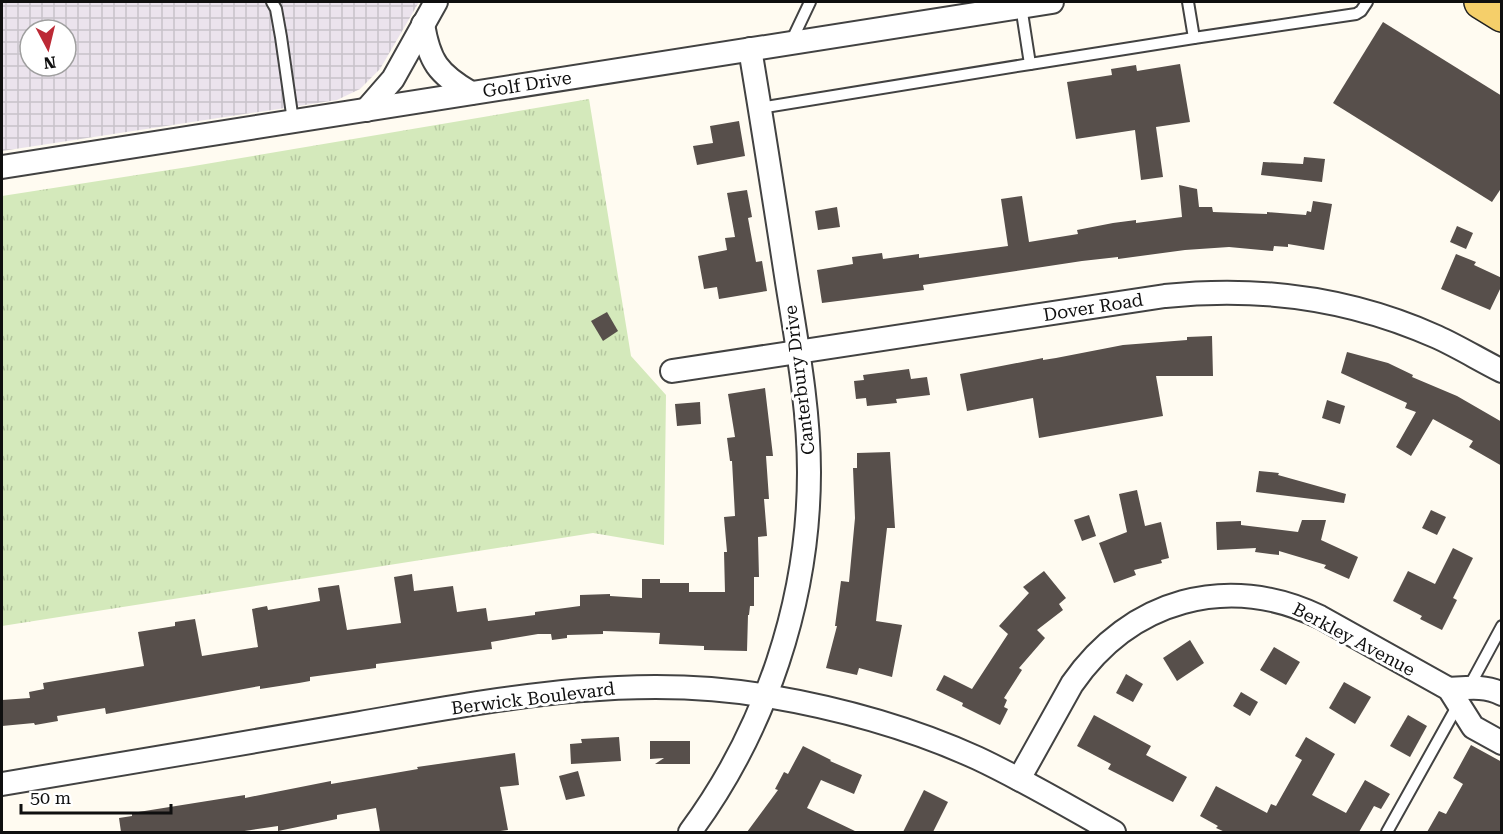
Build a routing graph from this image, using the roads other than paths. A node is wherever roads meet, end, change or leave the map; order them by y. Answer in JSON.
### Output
{"nodes":[{"id":1,"x":273,"y":2,"type":"edge"},
{"id":2,"x":436,"y":2,"type":"edge"},
{"id":3,"x":810,"y":2,"type":"edge"},
{"id":4,"x":1052,"y":2,"type":"edge"},
{"id":5,"x":1188,"y":2,"type":"edge"},
{"id":6,"x":1367,"y":2,"type":"edge"},
{"id":7,"x":1480,"y":2,"type":"edge"},
{"id":8,"x":1020,"y":6,"type":"junction"},
{"id":9,"x":1502,"y":15,"type":"edge"},
{"id":10,"x":423,"y":24,"type":"junction"},
{"id":11,"x":1194,"y":38,"type":"junction"},
{"id":12,"x":791,"y":42,"type":"junction"},
{"id":13,"x":750,"y":49,"type":"junction"},
{"id":14,"x":1030,"y":64,"type":"junction"},
{"id":15,"x":471,"y":93,"type":"junction"},
{"id":16,"x":760,"y":108,"type":"junction"},
{"id":17,"x":366,"y":110,"type":"junction"},
{"id":18,"x":293,"y":121,"type":"junction"},
{"id":19,"x":2,"y":167,"type":"edge"},
{"id":20,"x":799,"y":353,"type":"junction"},
{"id":21,"x":672,"y":371,"type":"dead end"},
{"id":22,"x":1502,"y":372,"type":"edge"},
{"id":23,"x":1502,"y":626,"type":"edge"},
{"id":24,"x":1458,"y":694,"type":"junction"},
{"id":25,"x":1502,"y":694,"type":"edge"},
{"id":26,"x":765,"y":695,"type":"junction"},
{"id":27,"x":1502,"y":743,"type":"edge"},
{"id":28,"x":1019,"y":779,"type":"junction"},
{"id":29,"x":2,"y":784,"type":"edge"},
{"id":30,"x":690,"y":832,"type":"edge"},
{"id":31,"x":1114,"y":832,"type":"edge"},
{"id":32,"x":1387,"y":832,"type":"edge"}],
"edges":[{"from":1,"to":18,"type":"lane"},
{"from":2,"to":10,"type":"street"},
{"from":3,"to":12,"type":"lane"},
{"from":4,"to":8,"type":"street","name":"Golf Drive"},
{"from":5,"to":11,"type":"lane"},
{"from":6,"to":11,"type":"lane"},
{"from":7,"to":9,"type":"main road"},
{"from":8,"to":12,"type":"street","name":"Golf Drive"},
{"from":8,"to":14,"type":"lane"},
{"from":10,"to":15,"type":"street"},
{"from":10,"to":17,"type":"street"},
{"from":11,"to":14,"type":"lane"},
{"from":12,"to":13,"type":"street","name":"Golf Drive"},
{"from":13,"to":15,"type":"street","name":"Golf Drive"},
{"from":13,"to":16,"type":"street","name":"Canterbury Drive"},
{"from":14,"to":16,"type":"lane"},
{"from":15,"to":17,"type":"street","name":"Golf Drive"},
{"from":16,"to":20,"type":"street","name":"Canterbury Drive"},
{"from":17,"to":18,"type":"street","name":"Golf Drive"},
{"from":18,"to":19,"type":"street","name":"Golf Drive"},
{"from":20,"to":21,"type":"street","name":"Dover Road"},
{"from":20,"to":22,"type":"street","name":"Dover Road"},
{"from":20,"to":26,"type":"street","name":"Canterbury Drive"},
{"from":23,"to":24,"type":"lane"},
{"from":24,"to":25,"type":"street","name":"Berkley Avenue"},
{"from":24,"to":27,"type":"street","name":"Berkley Avenue"},
{"from":24,"to":28,"type":"street","name":"Berkley Avenue"},
{"from":24,"to":32,"type":"lane"},
{"from":26,"to":28,"type":"street","name":"Berwick Boulevard"},
{"from":26,"to":29,"type":"street","name":"Berwick Boulevard"},
{"from":26,"to":30,"type":"street","name":"Canterbury Drive"},
{"from":28,"to":31,"type":"street","name":"Berwick Boulevard"}]}
